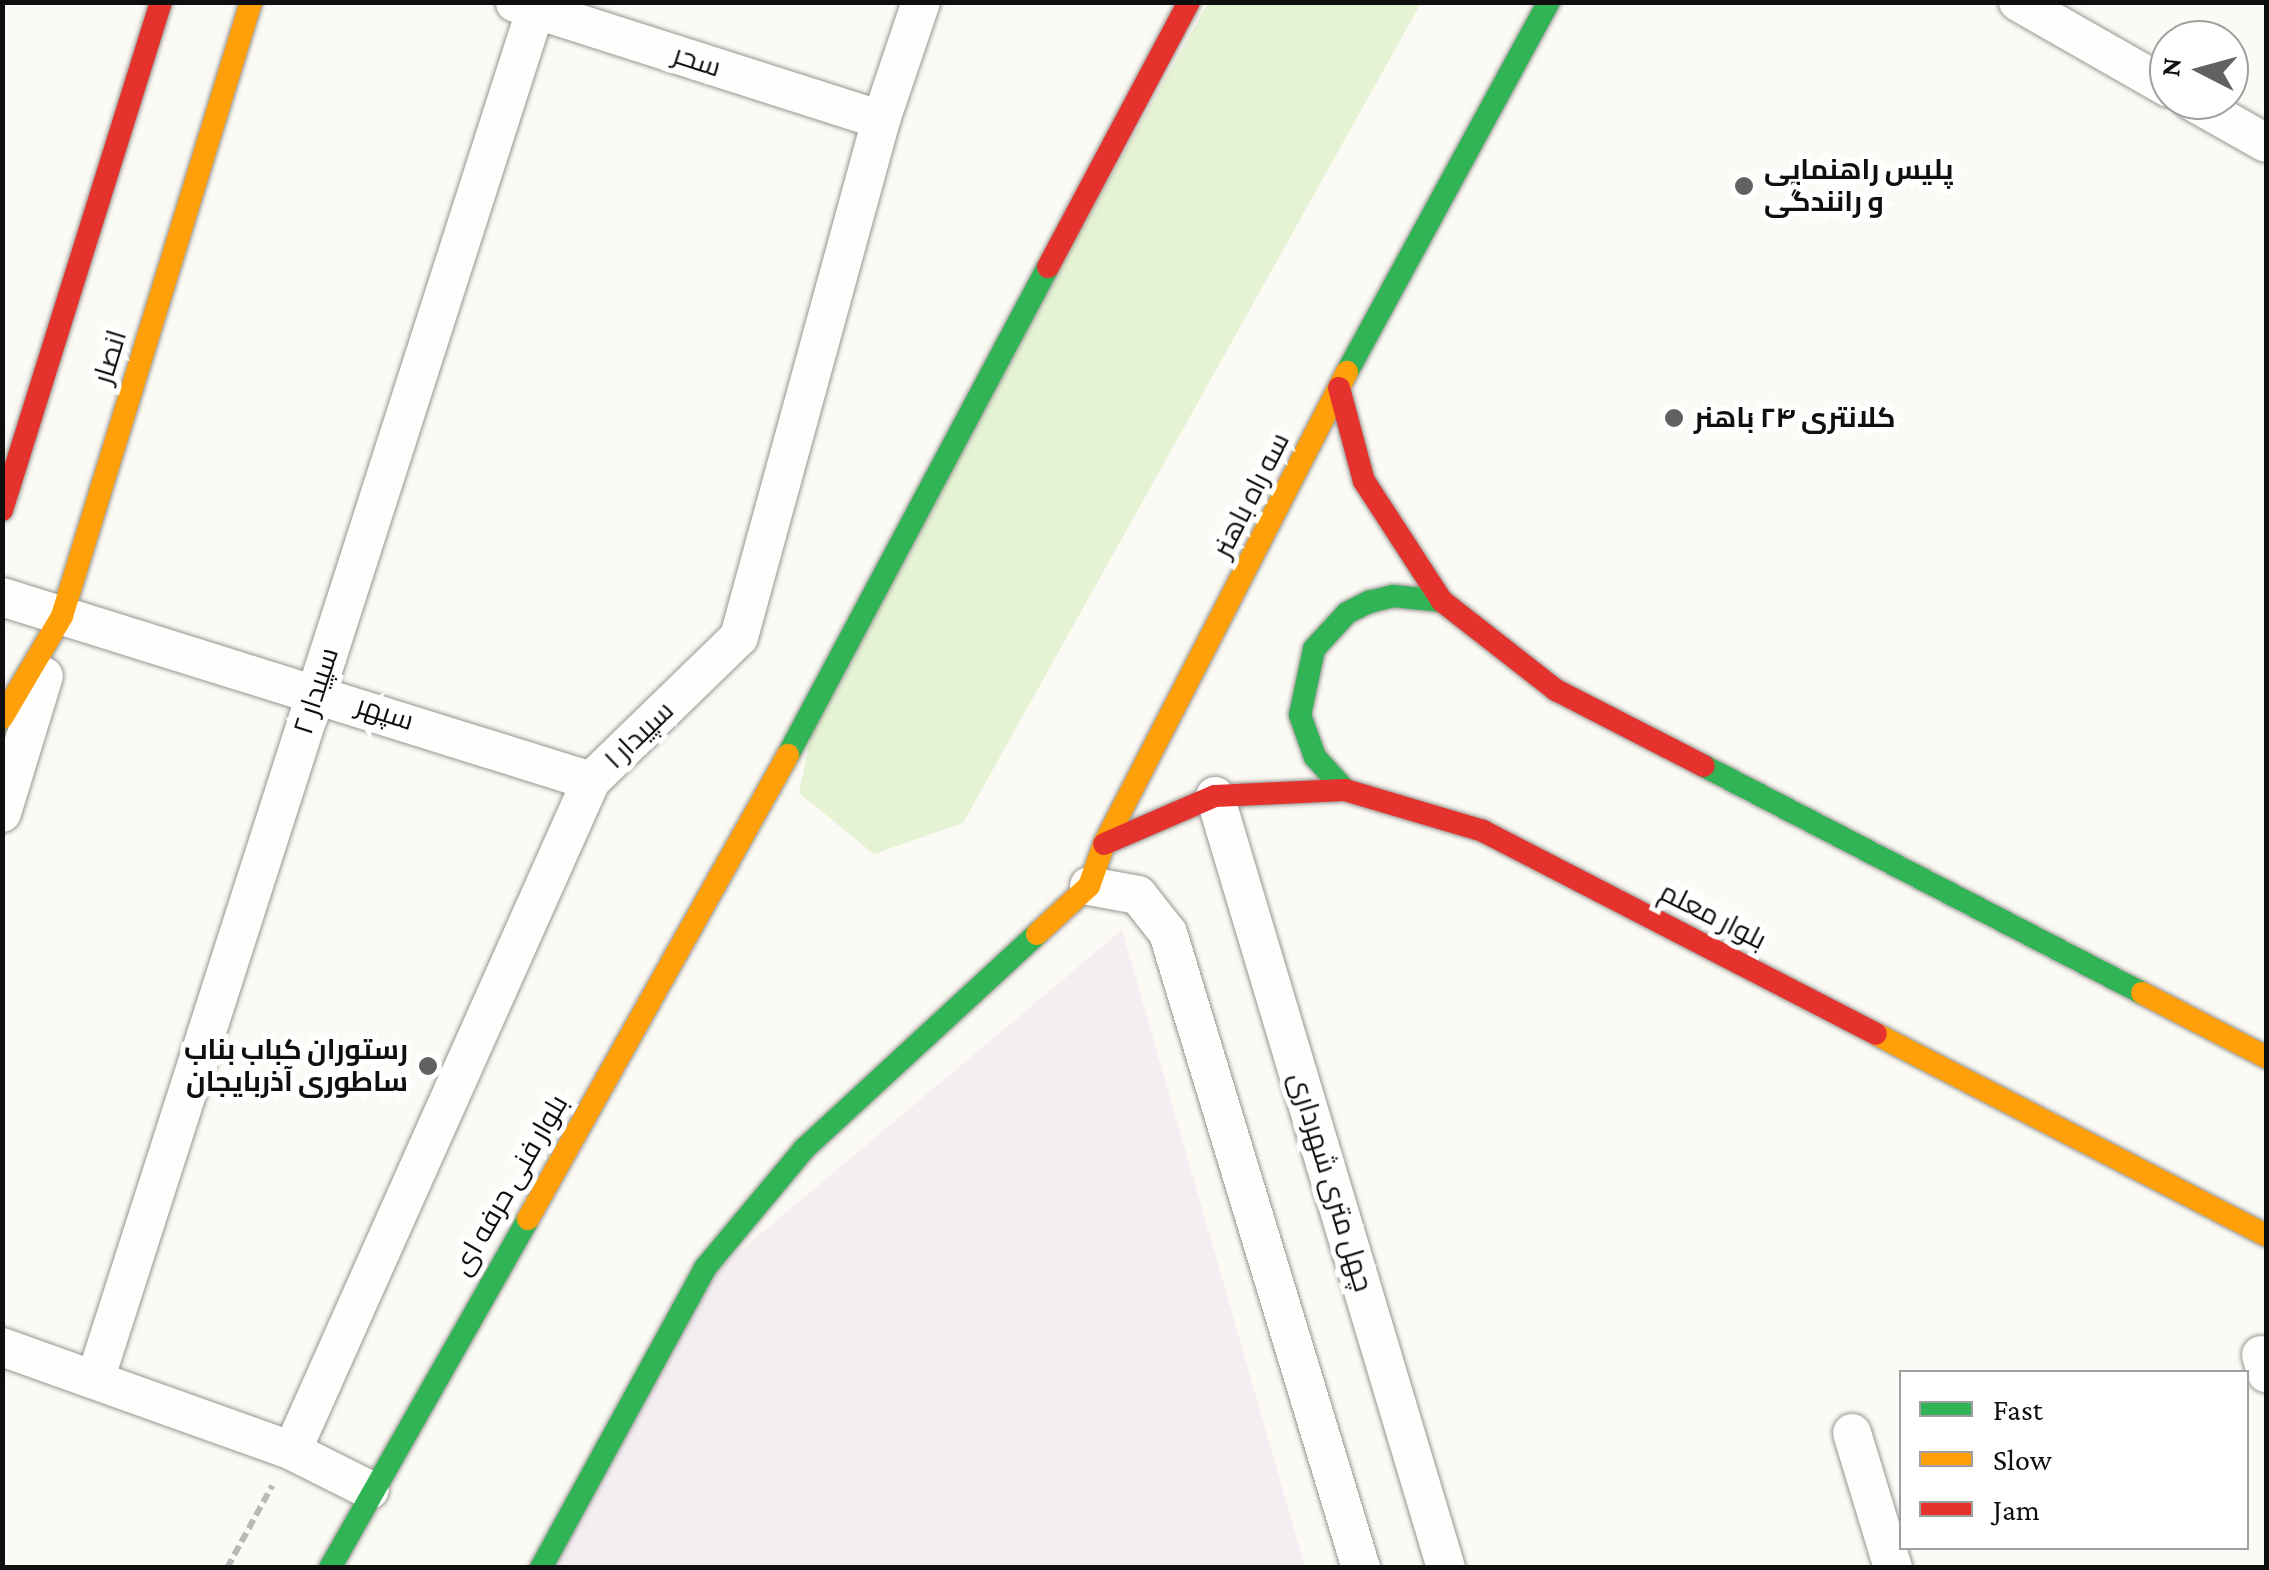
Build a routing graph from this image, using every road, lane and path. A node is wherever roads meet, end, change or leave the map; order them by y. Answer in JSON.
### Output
{"nodes":[{"id":1,"x":161,"y":2,"type":"edge"},
{"id":2,"x":251,"y":2,"type":"edge"},
{"id":3,"x":920,"y":2,"type":"edge"},
{"id":4,"x":1189,"y":2,"type":"edge"},
{"id":5,"x":1549,"y":2,"type":"edge"},
{"id":6,"x":2018,"y":2,"type":"edge"},
{"id":7,"x":528,"y":5,"type":"edge"},
{"id":8,"x":2149,"y":77,"type":"edge"},
{"id":9,"x":882,"y":120,"type":"junction"},
{"id":10,"x":2225,"y":120,"type":"edge"},
{"id":11,"x":2266,"y":143,"type":"edge"},
{"id":12,"x":1340,"y":388,"type":"junction"},
{"id":13,"x":2,"y":510,"type":"edge"},
{"id":14,"x":2,"y":597,"type":"edge"},
{"id":15,"x":1442,"y":601,"type":"junction"},
{"id":16,"x":62,"y":616,"type":"junction"},
{"id":17,"x":316,"y":690,"type":"junction"},
{"id":18,"x":2,"y":718,"type":"edge"},
{"id":19,"x":591,"y":781,"type":"junction"},
{"id":20,"x":1345,"y":790,"type":"junction"},
{"id":21,"x":1215,"y":796,"type":"junction"},
{"id":22,"x":2,"y":813,"type":"edge"},
{"id":23,"x":1104,"y":844,"type":"junction"},
{"id":24,"x":1089,"y":886,"type":"junction"},
{"id":25,"x":2266,"y":1057,"type":"edge"},
{"id":26,"x":2266,"y":1236,"type":"edge"},
{"id":27,"x":2,"y":1347,"type":"edge"},
{"id":28,"x":95,"y":1380,"type":"junction"},
{"id":29,"x":1852,"y":1433,"type":"dead end"},
{"id":30,"x":292,"y":1451,"type":"junction"},
{"id":31,"x":370,"y":1490,"type":"junction"},
{"id":32,"x":2,"y":1535,"type":"edge"},
{"id":33,"x":2,"y":1544,"type":"edge"},
{"id":34,"x":227,"y":1568,"type":"edge"},
{"id":35,"x":330,"y":1568,"type":"edge"},
{"id":36,"x":541,"y":1568,"type":"edge"},
{"id":37,"x":1361,"y":1568,"type":"edge"},
{"id":38,"x":1446,"y":1568,"type":"edge"},
{"id":39,"x":1892,"y":1568,"type":"edge"}],
"edges":[{"from":1,"to":13,"type":"main road","name":"انصار"},
{"from":2,"to":16,"type":"main road","name":"انصار"},
{"from":3,"to":9,"type":"street","name":"سپیدار ۱"},
{"from":4,"to":31,"type":"main road","name":"بلوار فنی حرفه ای"},
{"from":5,"to":12,"type":"main road","name":"سه راه باهنر"},
{"from":6,"to":8,"type":"street"},
{"from":7,"to":9,"type":"street","name":"سحر"},
{"from":7,"to":17,"type":"street","name":"سپیدار ۲"},
{"from":9,"to":19,"type":"street","name":"سپیدار ۱"},
{"from":10,"to":11,"type":"street"},
{"from":12,"to":15,"type":"main road"},
{"from":12,"to":23,"type":"main road","name":"سه راه باهنر"},
{"from":14,"to":16,"type":"street","name":"سپهر"},
{"from":15,"to":20,"type":"main road"},
{"from":15,"to":25,"type":"main road"},
{"from":16,"to":17,"type":"street","name":"سپهر"},
{"from":16,"to":18,"type":"main road","name":"انصار"},
{"from":16,"to":22,"type":"street"},
{"from":17,"to":19,"type":"street","name":"سپهر"},
{"from":17,"to":28,"type":"street","name":"سپیدار ۲"},
{"from":19,"to":30,"type":"street","name":"سپیدار ۱"},
{"from":20,"to":21,"type":"main road","name":"بلوار معلم"},
{"from":20,"to":26,"type":"main road","name":"بلوار معلم"},
{"from":21,"to":23,"type":"main road","name":"بلوار معلم"},
{"from":21,"to":38,"type":"street","name":"چهل متری شهرداری"},
{"from":23,"to":24,"type":"main road","name":"سه راه باهنر"},
{"from":24,"to":36,"type":"main road","name":"سه راه باهنر"},
{"from":24,"to":37,"type":"street"},
{"from":27,"to":28,"type":"street"},
{"from":28,"to":30,"type":"street"},
{"from":29,"to":39,"type":"street"},
{"from":30,"to":31,"type":"street"},
{"from":30,"to":34,"type":"path"},
{"from":31,"to":35,"type":"main road","name":"بلوار فنی حرفه ای"},
{"from":32,"to":33,"type":"path"}]}
